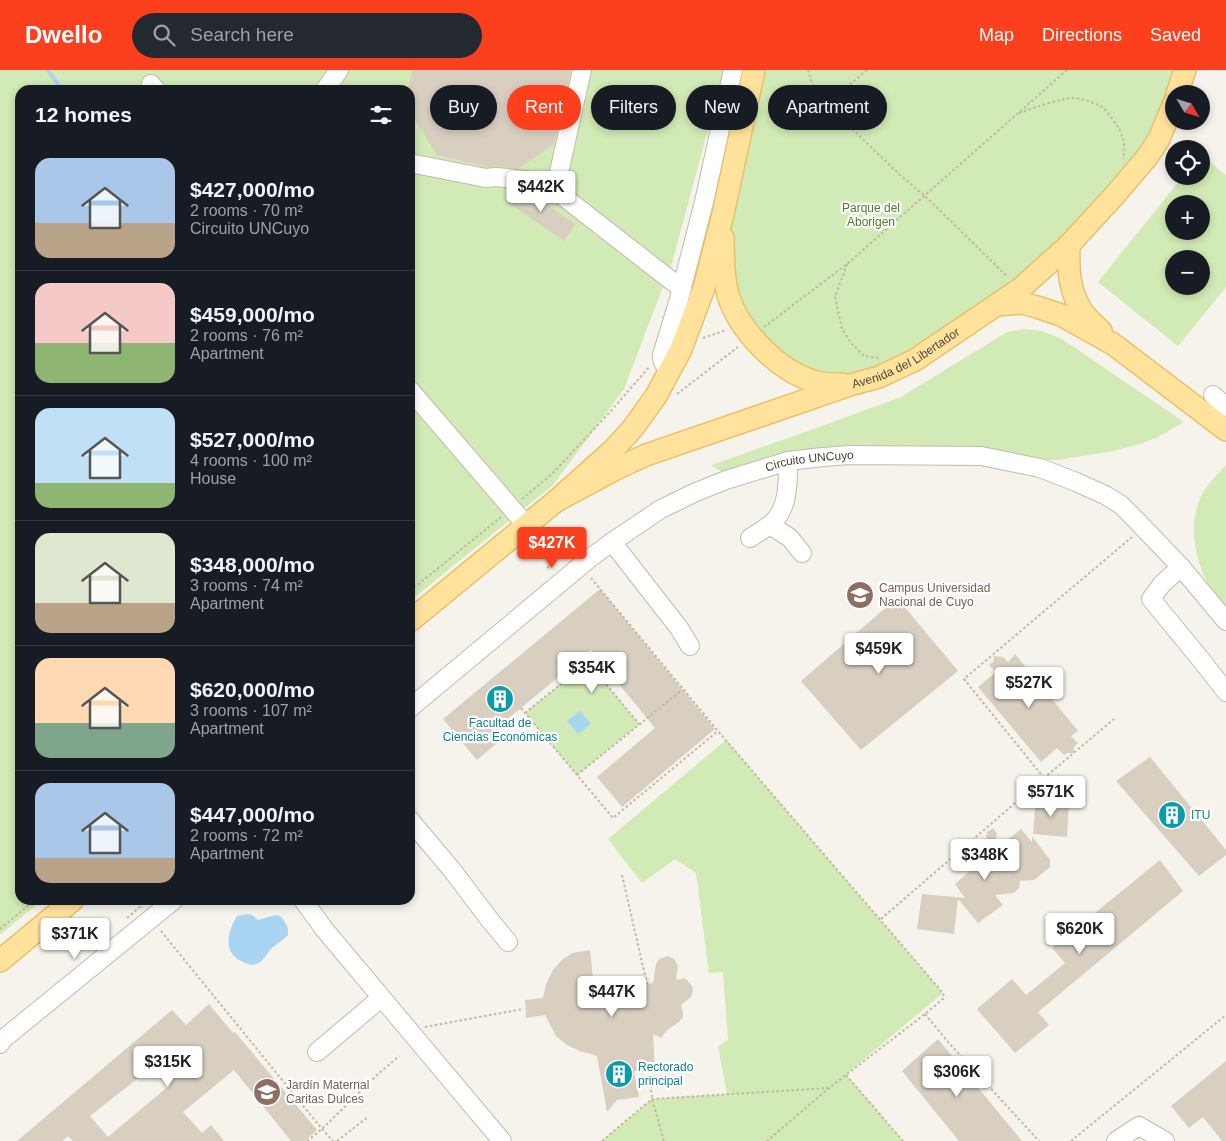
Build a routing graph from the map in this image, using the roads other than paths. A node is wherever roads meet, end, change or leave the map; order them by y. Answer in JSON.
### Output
{"nodes":[{"id":1,"x":339,"y":70,"type":"edge"},
{"id":2,"x":582,"y":70,"type":"edge"},
{"id":3,"x":733,"y":70,"type":"edge"},
{"id":4,"x":754,"y":70,"type":"edge"},
{"id":5,"x":1185,"y":70,"type":"edge"},
{"id":6,"x":328,"y":85,"type":"edge"},
{"id":7,"x":1180,"y":85,"type":"edge"},
{"id":8,"x":1165,"y":125,"type":"edge"},
{"id":9,"x":415,"y":164,"type":"edge"},
{"id":10,"x":555,"y":190,"type":"junction"},
{"id":11,"x":704,"y":202,"type":"junction"},
{"id":12,"x":724,"y":210,"type":"junction"},
{"id":13,"x":1070,"y":245,"type":"junction"},
{"id":14,"x":682,"y":289,"type":"junction"},
{"id":15,"x":997,"y":305,"type":"junction"},
{"id":16,"x":1113,"y":344,"type":"junction"},
{"id":17,"x":666,"y":365,"type":"junction"},
{"id":18,"x":850,"y":385,"type":"junction"},
{"id":19,"x":1212,"y":395,"type":"dead end"},
{"id":20,"x":415,"y":396,"type":"edge"},
{"id":21,"x":1226,"y":406,"type":"edge"},
{"id":22,"x":1226,"y":430,"type":"edge"},
{"id":23,"x":788,"y":461,"type":"junction"},
{"id":24,"x":556,"y":501,"type":"junction"},
{"id":25,"x":526,"y":525,"type":"junction"},
{"id":26,"x":770,"y":525,"type":"junction"},
{"id":27,"x":750,"y":538,"type":"dead end"},
{"id":28,"x":612,"y":542,"type":"junction"},
{"id":29,"x":802,"y":553,"type":"dead end"},
{"id":30,"x":1180,"y":567,"type":"junction"},
{"id":31,"x":415,"y":617,"type":"edge"},
{"id":32,"x":1226,"y":622,"type":"edge"},
{"id":33,"x":690,"y":646,"type":"dead end"},
{"id":34,"x":1226,"y":692,"type":"edge"},
{"id":35,"x":415,"y":707,"type":"edge"},
{"id":36,"x":415,"y":826,"type":"edge"},
{"id":37,"x":67,"y":905,"type":"edge"},
{"id":38,"x":168,"y":905,"type":"edge"},
{"id":39,"x":307,"y":905,"type":"edge"},
{"id":40,"x":508,"y":942,"type":"dead end"},
{"id":41,"x":0,"y":961,"type":"edge"},
{"id":42,"x":381,"y":998,"type":"junction"},
{"id":43,"x":0,"y":1044,"type":"edge"},
{"id":44,"x":317,"y":1052,"type":"dead end"},
{"id":45,"x":502,"y":1141,"type":"edge"},
{"id":46,"x":1116,"y":1141,"type":"edge"},
{"id":47,"x":1165,"y":1141,"type":"edge"}],
"edges":[{"from":1,"to":6,"type":"street"},
{"from":2,"to":10,"type":"street"},
{"from":3,"to":11,"type":"street"},
{"from":4,"to":12,"type":"main road","name":"Avenida del Libertador"},
{"from":5,"to":7,"type":"main road"},
{"from":8,"to":13,"type":"main road","name":"Avenida del Libertador"},
{"from":9,"to":10,"type":"street"},
{"from":10,"to":14,"type":"street"},
{"from":11,"to":12,"type":"street"},
{"from":11,"to":14,"type":"street"},
{"from":12,"to":17,"type":"main road","name":"Avenida del Libertador"},
{"from":12,"to":18,"type":"main road"},
{"from":13,"to":15,"type":"main road","name":"Avenida del Libertador"},
{"from":13,"to":16,"type":"main road"},
{"from":14,"to":17,"type":"street"},
{"from":15,"to":16,"type":"main road"},
{"from":15,"to":18,"type":"main road","name":"Avenida del Libertador"},
{"from":16,"to":22,"type":"main road"},
{"from":17,"to":24,"type":"main road","name":"Avenida del Libertador"},
{"from":18,"to":24,"type":"main road","name":"Avenida del Libertador"},
{"from":19,"to":21,"type":"street"},
{"from":20,"to":25,"type":"street"},
{"from":23,"to":26,"type":"street"},
{"from":23,"to":28,"type":"street","name":"Circuito UNCuyo"},
{"from":23,"to":30,"type":"street","name":"Circuito UNCuyo"},
{"from":24,"to":25,"type":"main road","name":"Avenida del Libertador"},
{"from":25,"to":31,"type":"main road","name":"Avenida del Libertador"},
{"from":26,"to":27,"type":"street"},
{"from":26,"to":29,"type":"street"},
{"from":28,"to":33,"type":"street"},
{"from":28,"to":35,"type":"street","name":"Circuito UNCuyo"},
{"from":30,"to":32,"type":"street","name":"Circuito UNCuyo"},
{"from":30,"to":34,"type":"street"},
{"from":36,"to":40,"type":"street"},
{"from":37,"to":41,"type":"main road"},
{"from":38,"to":43,"type":"street"},
{"from":39,"to":42,"type":"street"},
{"from":42,"to":44,"type":"street"},
{"from":42,"to":45,"type":"street"},
{"from":46,"to":47,"type":"street"}]}
